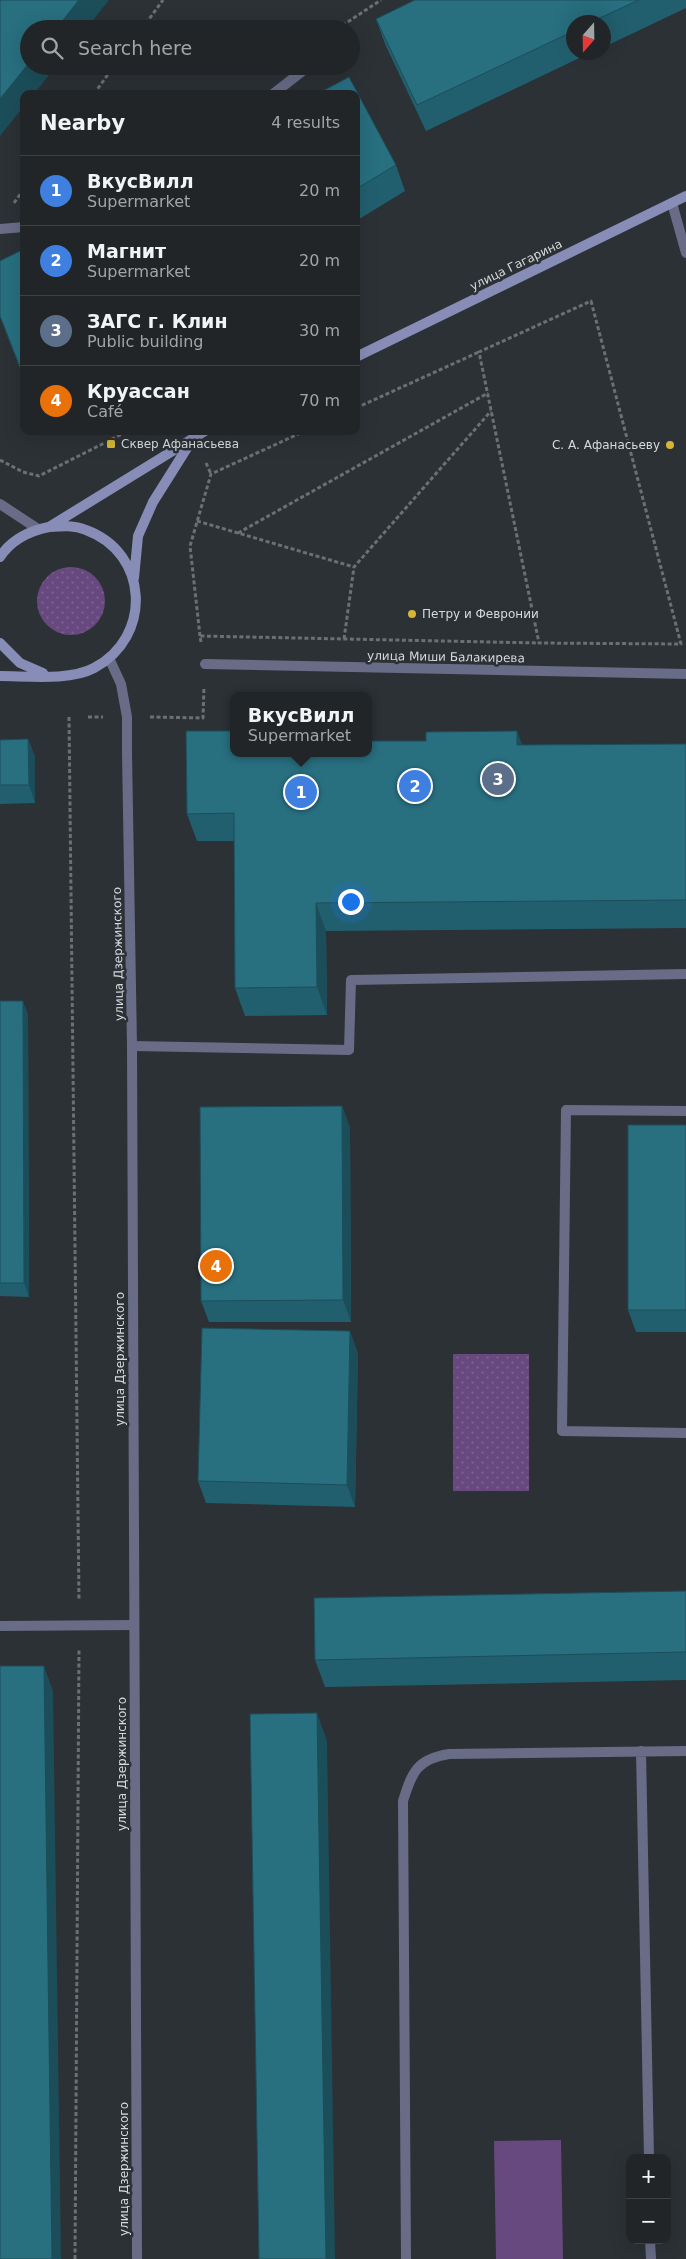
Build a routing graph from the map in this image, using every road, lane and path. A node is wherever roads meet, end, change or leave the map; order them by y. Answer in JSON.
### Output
{"nodes":[{"id":1,"x":163,"y":0,"type":"edge"},
{"id":2,"x":381,"y":0,"type":"edge"},
{"id":3,"x":149,"y":20,"type":"edge"},
{"id":4,"x":351,"y":20,"type":"edge"},
{"id":5,"x":108,"y":75,"type":"edge"},
{"id":6,"x":297,"y":75,"type":"edge"},
{"id":7,"x":97,"y":90,"type":"edge"},
{"id":8,"x":278,"y":90,"type":"edge"},
{"id":9,"x":686,"y":196,"type":"edge"},
{"id":10,"x":672,"y":203,"type":"junction"},
{"id":11,"x":20,"y":227,"type":"edge"},
{"id":12,"x":0,"y":229,"type":"edge"},
{"id":13,"x":686,"y":253,"type":"edge"},
{"id":14,"x":480,"y":352,"type":"junction"},
{"id":15,"x":360,"y":355,"type":"edge"},
{"id":16,"x":488,"y":393,"type":"junction"},
{"id":17,"x":360,"y":406,"type":"edge"},
{"id":18,"x":491,"y":410,"type":"junction"},
{"id":19,"x":120,"y":435,"type":"edge"},
{"id":20,"x":198,"y":435,"type":"edge"},
{"id":21,"x":296,"y":435,"type":"edge"},
{"id":22,"x":194,"y":437,"type":"junction"},
{"id":23,"x":0,"y":460,"type":"edge"},
{"id":24,"x":0,"y":504,"type":"edge"},
{"id":25,"x":197,"y":521,"type":"junction"},
{"id":26,"x":44,"y":528,"type":"junction"},
{"id":27,"x":238,"y":533,"type":"junction"},
{"id":28,"x":1,"y":552,"type":"edge"},
{"id":29,"x":354,"y":567,"type":"junction"},
{"id":30,"x":134,"y":582,"type":"junction"},
{"id":31,"x":200,"y":636,"type":"junction"},
{"id":32,"x":344,"y":639,"type":"junction"},
{"id":33,"x":0,"y":643,"type":"edge"},
{"id":34,"x":539,"y":643,"type":"junction"},
{"id":35,"x":109,"y":658,"type":"junction"},
{"id":36,"x":205,"y":664,"type":"junction"},
{"id":37,"x":686,"y":674,"type":"edge"},
{"id":38,"x":56,"y":675,"type":"junction"},
{"id":39,"x":0,"y":676,"type":"edge"},
{"id":40,"x":69,"y":717,"type":"dead end"},
{"id":41,"x":88,"y":717,"type":"dead end"},
{"id":42,"x":127,"y":717,"type":"junction"},
{"id":43,"x":686,"y":974,"type":"edge"},
{"id":44,"x":132,"y":1046,"type":"junction"},
{"id":45,"x":686,"y":1111,"type":"edge"},
{"id":46,"x":686,"y":1433,"type":"edge"},
{"id":47,"x":79,"y":1625,"type":"junction"},
{"id":48,"x":134,"y":1625,"type":"junction"},
{"id":49,"x":0,"y":1626,"type":"edge"},
{"id":50,"x":641,"y":1751,"type":"junction"},
{"id":51,"x":686,"y":1751,"type":"edge"},
{"id":52,"x":649,"y":2154,"type":"edge"},
{"id":53,"x":650,"y":2244,"type":"edge"},
{"id":54,"x":75,"y":2259,"type":"edge"},
{"id":55,"x":137,"y":2259,"type":"edge"},
{"id":56,"x":406,"y":2259,"type":"edge"},
{"id":57,"x":651,"y":2259,"type":"edge"}],
"edges":[{"from":1,"to":3,"type":"path"},
{"from":2,"to":4,"type":"path"},
{"from":5,"to":7,"type":"path"},
{"from":6,"to":8,"type":"street"},
{"from":9,"to":10,"type":"street","name":"улица Гагарина"},
{"from":10,"to":13,"type":"street"},
{"from":10,"to":15,"type":"street","name":"улица Гагарина"},
{"from":11,"to":12,"type":"street"},
{"from":14,"to":16,"type":"path"},
{"from":14,"to":17,"type":"path"},
{"from":14,"to":34,"type":"path"},
{"from":16,"to":18,"type":"path"},
{"from":16,"to":27,"type":"path"},
{"from":18,"to":29,"type":"path"},
{"from":18,"to":34,"type":"path"},
{"from":19,"to":23,"type":"path"},
{"from":20,"to":22,"type":"street"},
{"from":21,"to":25,"type":"path"},
{"from":22,"to":26,"type":"street"},
{"from":22,"to":30,"type":"street"},
{"from":24,"to":26,"type":"street"},
{"from":25,"to":27,"type":"path"},
{"from":25,"to":31,"type":"path"},
{"from":26,"to":28,"type":"street"},
{"from":26,"to":30,"type":"street"},
{"from":27,"to":29,"type":"path"},
{"from":29,"to":32,"type":"path"},
{"from":30,"to":35,"type":"street"},
{"from":31,"to":32,"type":"path"},
{"from":31,"to":36,"type":"path"},
{"from":32,"to":34,"type":"path"},
{"from":33,"to":38,"type":"street"},
{"from":35,"to":38,"type":"street"},
{"from":35,"to":42,"type":"street","name":"улица Дзержинского"},
{"from":36,"to":37,"type":"street","name":"улица Миши Балакирева"},
{"from":36,"to":42,"type":"path"},
{"from":38,"to":39,"type":"street"},
{"from":40,"to":47,"type":"path"},
{"from":41,"to":42,"type":"path"},
{"from":42,"to":44,"type":"street","name":"улица Дзержинского"},
{"from":43,"to":44,"type":"street"},
{"from":44,"to":48,"type":"street","name":"улица Дзержинского"},
{"from":45,"to":46,"type":"street"},
{"from":47,"to":48,"type":"street"},
{"from":47,"to":49,"type":"street"},
{"from":47,"to":54,"type":"path"},
{"from":48,"to":55,"type":"street","name":"улица Дзержинского"},
{"from":50,"to":51,"type":"street"},
{"from":50,"to":52,"type":"street"},
{"from":50,"to":56,"type":"street"},
{"from":53,"to":57,"type":"street"}]}
